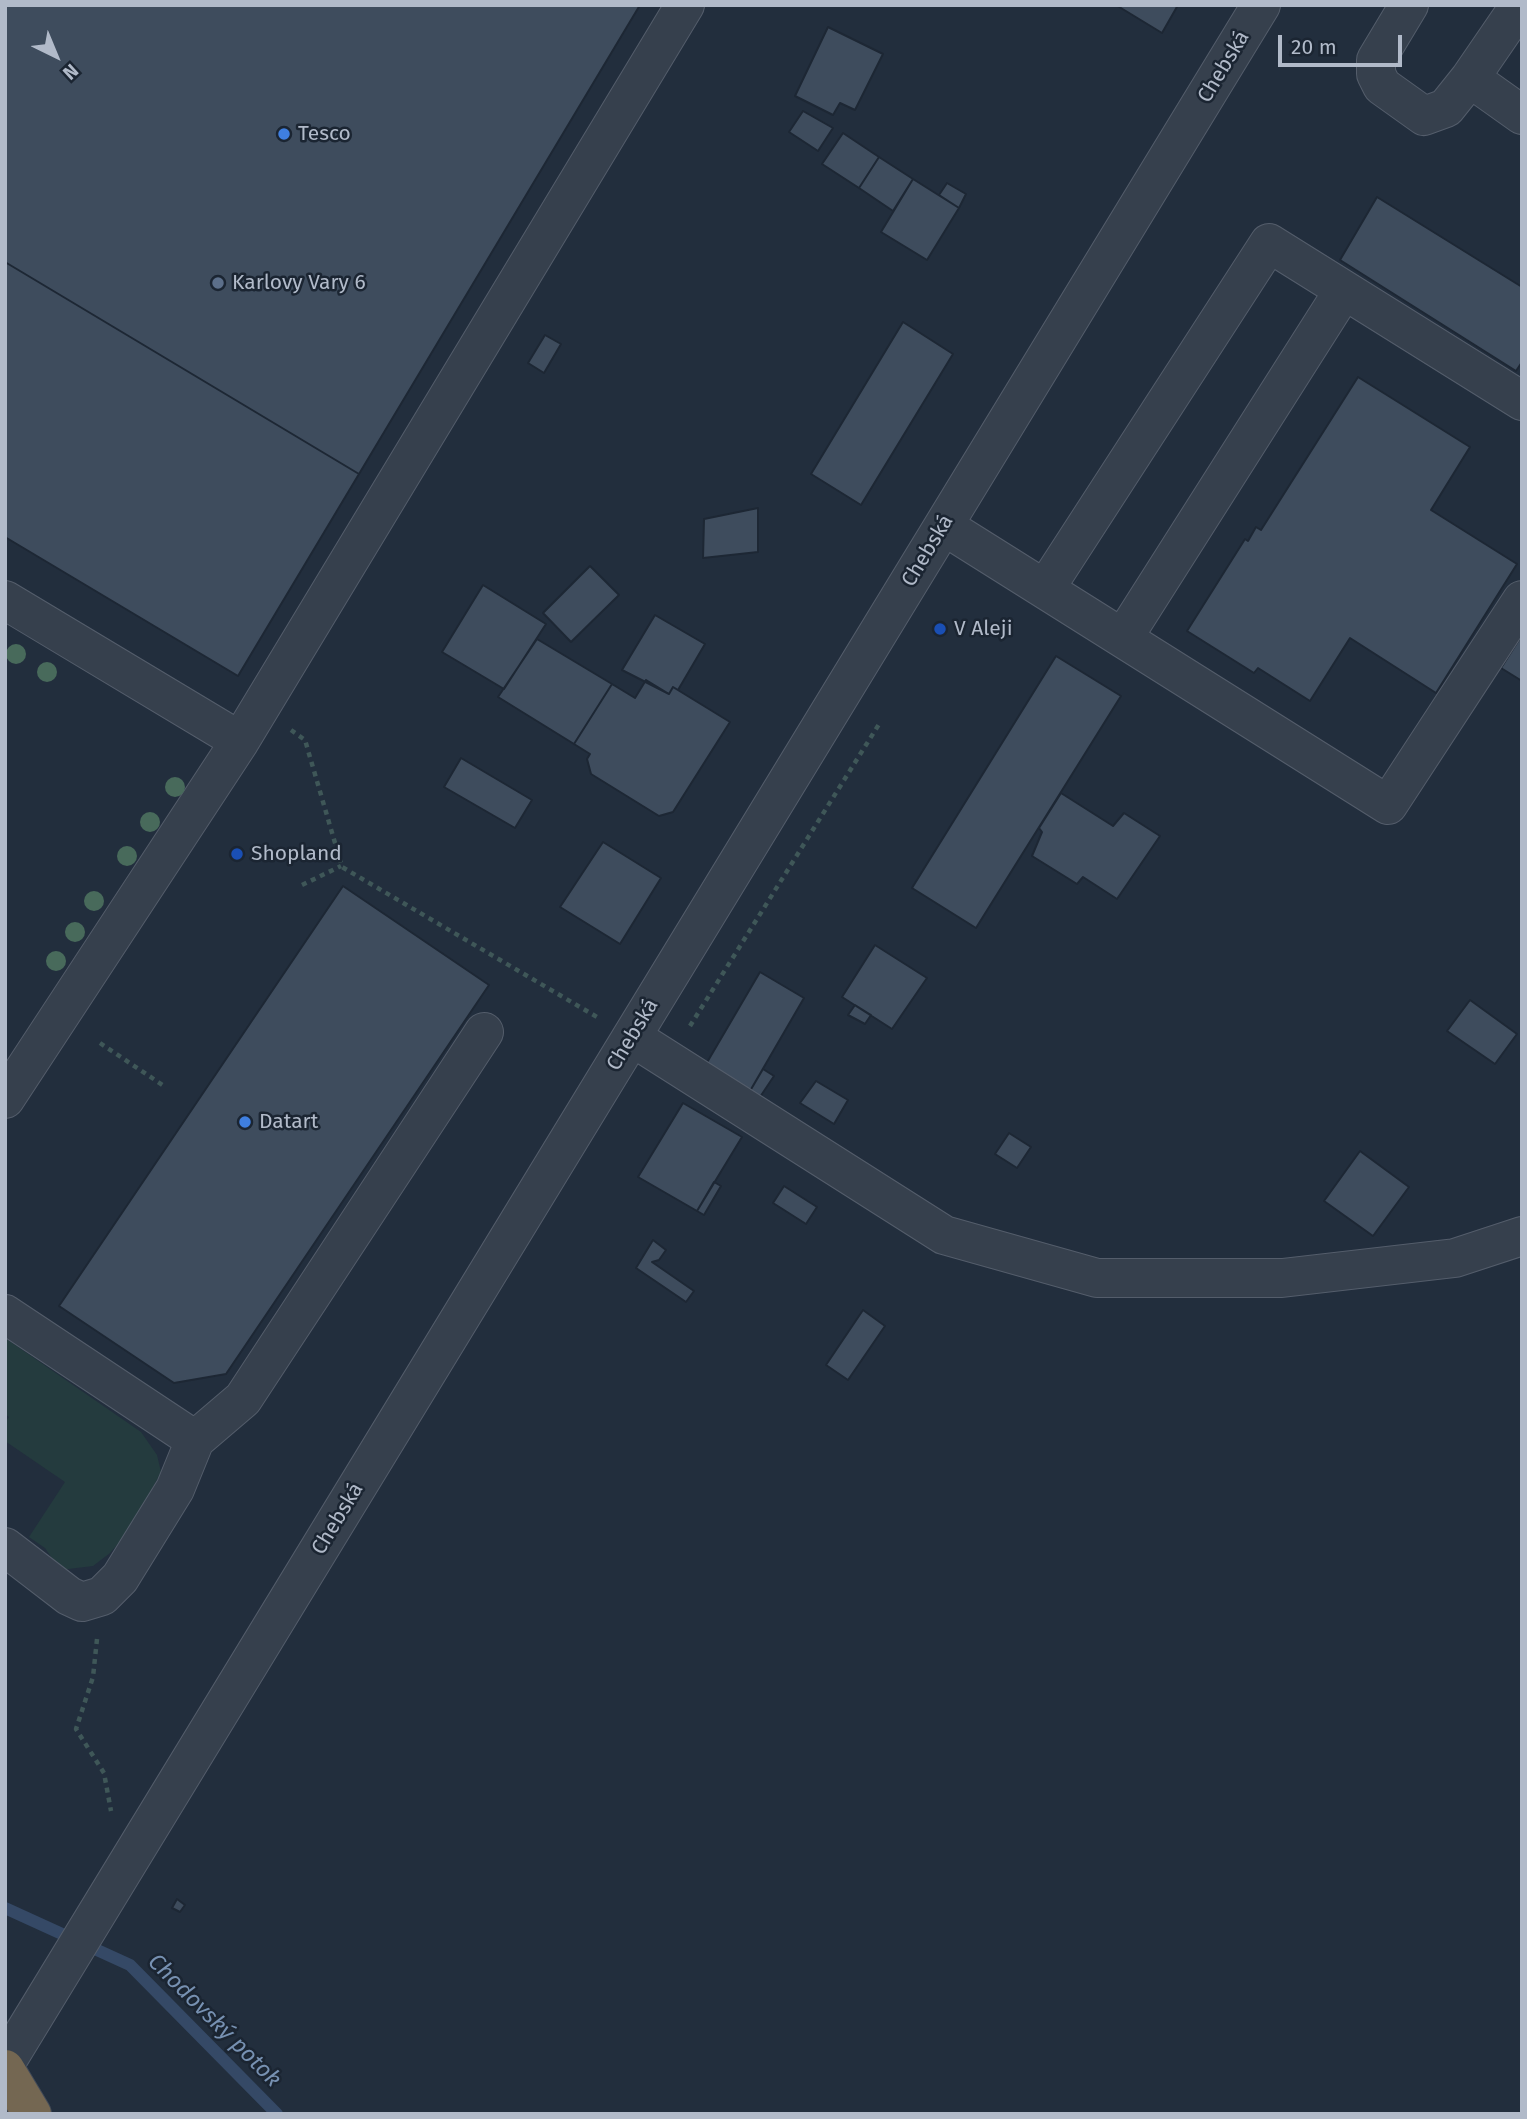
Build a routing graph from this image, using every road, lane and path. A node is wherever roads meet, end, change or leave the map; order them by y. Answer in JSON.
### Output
{"nodes":[{"id":1,"x":685,"y":5,"type":"edge"},
{"id":2,"x":1261,"y":5,"type":"edge"},
{"id":3,"x":1409,"y":5,"type":"edge"},
{"id":4,"x":1520,"y":5,"type":"edge"},
{"id":5,"x":1470,"y":78,"type":"junction"},
{"id":6,"x":1522,"y":115,"type":"edge"},
{"id":7,"x":1344,"y":290,"type":"junction"},
{"id":8,"x":1522,"y":401,"type":"edge"},
{"id":9,"x":944,"y":526,"type":"junction"},
{"id":10,"x":1045,"y":589,"type":"junction"},
{"id":11,"x":5,"y":600,"type":"edge"},
{"id":12,"x":1522,"y":600,"type":"edge"},
{"id":13,"x":1123,"y":638,"type":"junction"},
{"id":14,"x":881,"y":721,"type":"dead end"},
{"id":15,"x":249,"y":725,"type":"junction"},
{"id":16,"x":341,"y":866,"type":"junction"},
{"id":17,"x":302,"y":886,"type":"dead end"},
{"id":18,"x":484,"y":1032,"type":"dead end"},
{"id":19,"x":632,"y":1037,"type":"junction"},
{"id":20,"x":100,"y":1043,"type":"dead end"},
{"id":21,"x":668,"y":1061,"type":"junction"},
{"id":22,"x":164,"y":1086,"type":"dead end"},
{"id":23,"x":5,"y":1099,"type":"edge"},
{"id":24,"x":1522,"y":1236,"type":"edge"},
{"id":25,"x":5,"y":1314,"type":"edge"},
{"id":26,"x":195,"y":1440,"type":"junction"},
{"id":27,"x":5,"y":1547,"type":"edge"},
{"id":28,"x":102,"y":1596,"type":"junction"},
{"id":29,"x":111,"y":1812,"type":"dead end"},
{"id":30,"x":5,"y":2066,"type":"edge"},
{"id":31,"x":32,"y":2114,"type":"edge"}],
"edges":[{"from":1,"to":15,"type":"street"},
{"from":2,"to":9,"type":"street","name":"Chebská"},
{"from":3,"to":5,"type":"street"},
{"from":4,"to":5,"type":"street"},
{"from":5,"to":6,"type":"street"},
{"from":7,"to":8,"type":"street"},
{"from":7,"to":10,"type":"street"},
{"from":7,"to":13,"type":"street"},
{"from":9,"to":10,"type":"street"},
{"from":9,"to":19,"type":"street","name":"Chebská"},
{"from":10,"to":13,"type":"street"},
{"from":11,"to":15,"type":"street"},
{"from":12,"to":13,"type":"street"},
{"from":14,"to":21,"type":"path"},
{"from":15,"to":16,"type":"path"},
{"from":15,"to":23,"type":"street"},
{"from":16,"to":17,"type":"path"},
{"from":16,"to":19,"type":"path"},
{"from":18,"to":26,"type":"street"},
{"from":19,"to":21,"type":"street"},
{"from":19,"to":30,"type":"street","name":"Chebská"},
{"from":20,"to":22,"type":"path"},
{"from":21,"to":24,"type":"street"},
{"from":25,"to":26,"type":"street"},
{"from":26,"to":28,"type":"street"},
{"from":27,"to":28,"type":"street"},
{"from":28,"to":29,"type":"path"},
{"from":30,"to":31,"type":"highway"}]}
